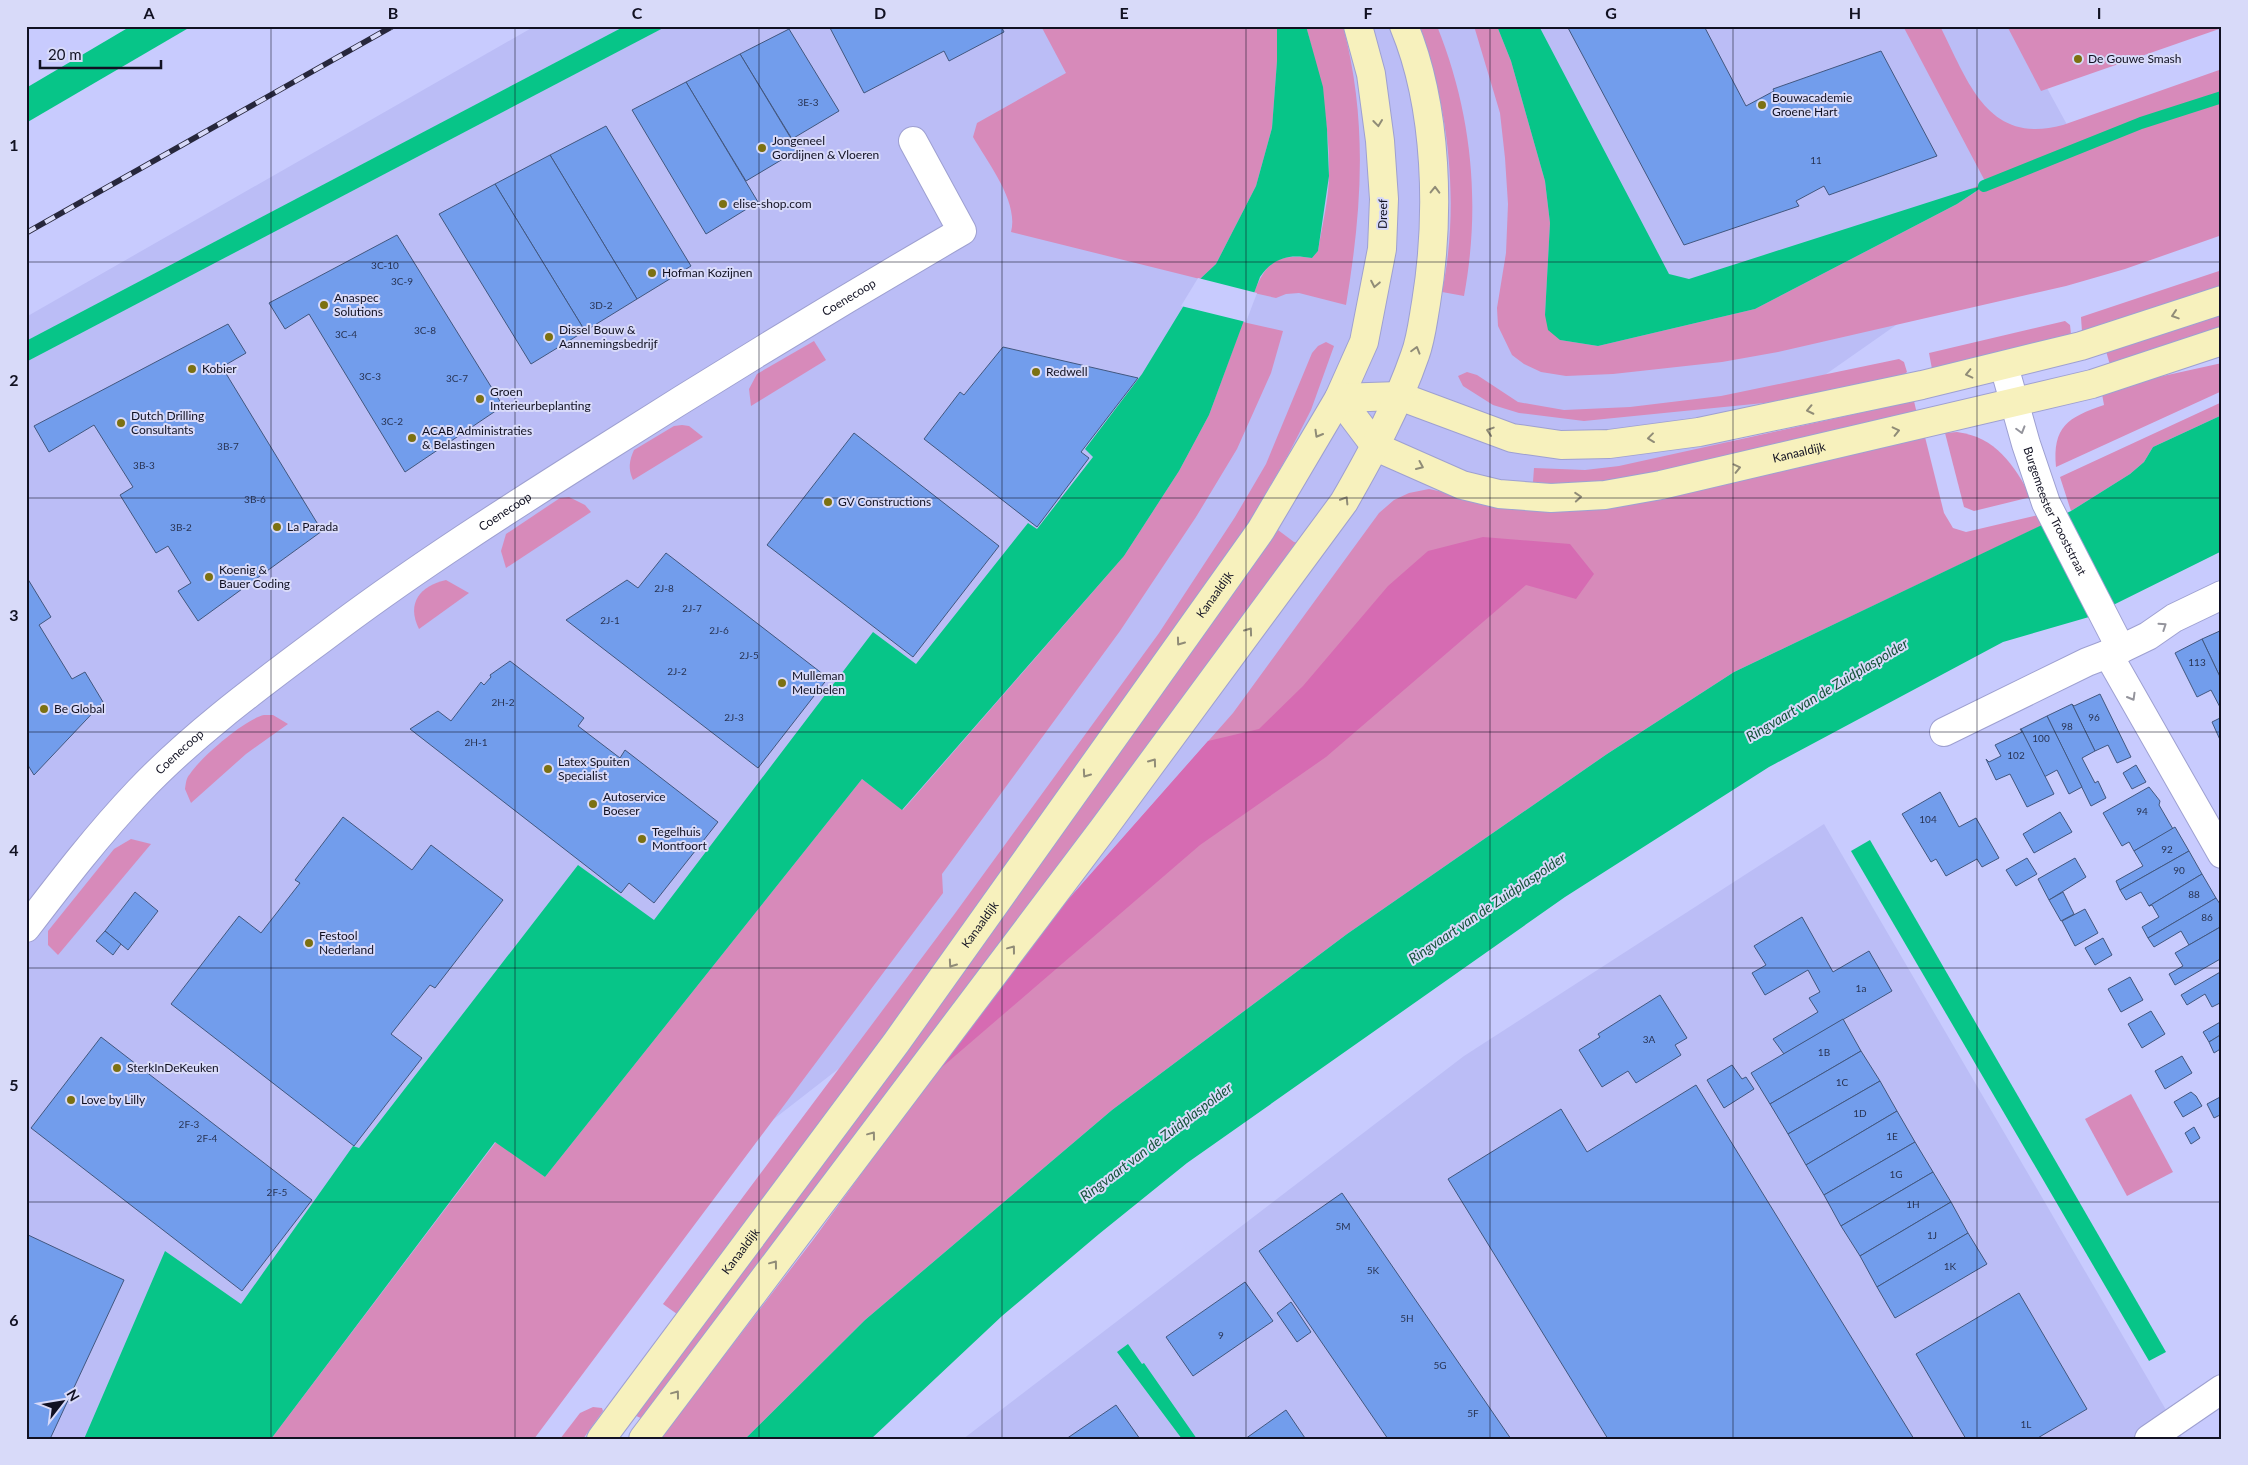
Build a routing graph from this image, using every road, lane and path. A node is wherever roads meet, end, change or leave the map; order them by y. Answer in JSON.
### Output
{"nodes":[{"id":1,"x":1358,"y":26,"type":"edge"},
{"id":2,"x":1404,"y":26,"type":"edge"},
{"id":3,"x":913,"y":141,"type":"dead end"},
{"id":4,"x":2222,"y":300,"type":"edge"},
{"id":5,"x":2222,"y":341,"type":"edge"},
{"id":6,"x":2004,"y":366,"type":"junction"},
{"id":7,"x":1399,"y":396,"type":"junction"},
{"id":8,"x":1339,"y":398,"type":"junction"},
{"id":9,"x":2014,"y":404,"type":"junction"},
{"id":10,"x":1376,"y":447,"type":"junction"},
{"id":11,"x":2222,"y":595,"type":"edge"},
{"id":12,"x":2114,"y":652,"type":"junction"},
{"id":13,"x":1944,"y":732,"type":"dead end"},
{"id":14,"x":2222,"y":854,"type":"edge"},
{"id":15,"x":26,"y":928,"type":"edge"},
{"id":16,"x":2222,"y":1389,"type":"edge"},
{"id":17,"x":601,"y":1439,"type":"edge"},
{"id":18,"x":643,"y":1439,"type":"edge"},
{"id":19,"x":2149,"y":1439,"type":"edge"}],
"edges":[{"from":1,"to":8,"type":"main road","name":"Dreef","one_way":true},
{"from":7,"to":2,"type":"main road","one_way":true},
{"from":3,"to":15,"type":"street","name":"Coenecoop"},
{"from":4,"to":6,"type":"main road","one_way":true},
{"from":5,"to":9,"type":"main road","name":"Kanaaldijk"},
{"from":6,"to":7,"type":"main road","one_way":true},
{"from":6,"to":9,"type":"street","name":"Burgemeester Trooststraat"},
{"from":7,"to":8,"type":"main road"},
{"from":7,"to":10,"type":"main road"},
{"from":8,"to":10,"type":"main road","name":"Kanaaldijk"},
{"from":8,"to":17,"type":"main road","name":"Kanaaldijk","one_way":true},
{"from":10,"to":9,"type":"main road","name":"Kanaaldijk","one_way":true},
{"from":9,"to":12,"type":"street","name":"Burgemeester Trooststraat","one_way":true},
{"from":18,"to":10,"type":"main road","one_way":true},
{"from":12,"to":11,"type":"street","one_way":true},
{"from":12,"to":13,"type":"street"},
{"from":12,"to":14,"type":"street","name":"Burgemeester Trooststraat","one_way":true},
{"from":16,"to":19,"type":"street"}]}
